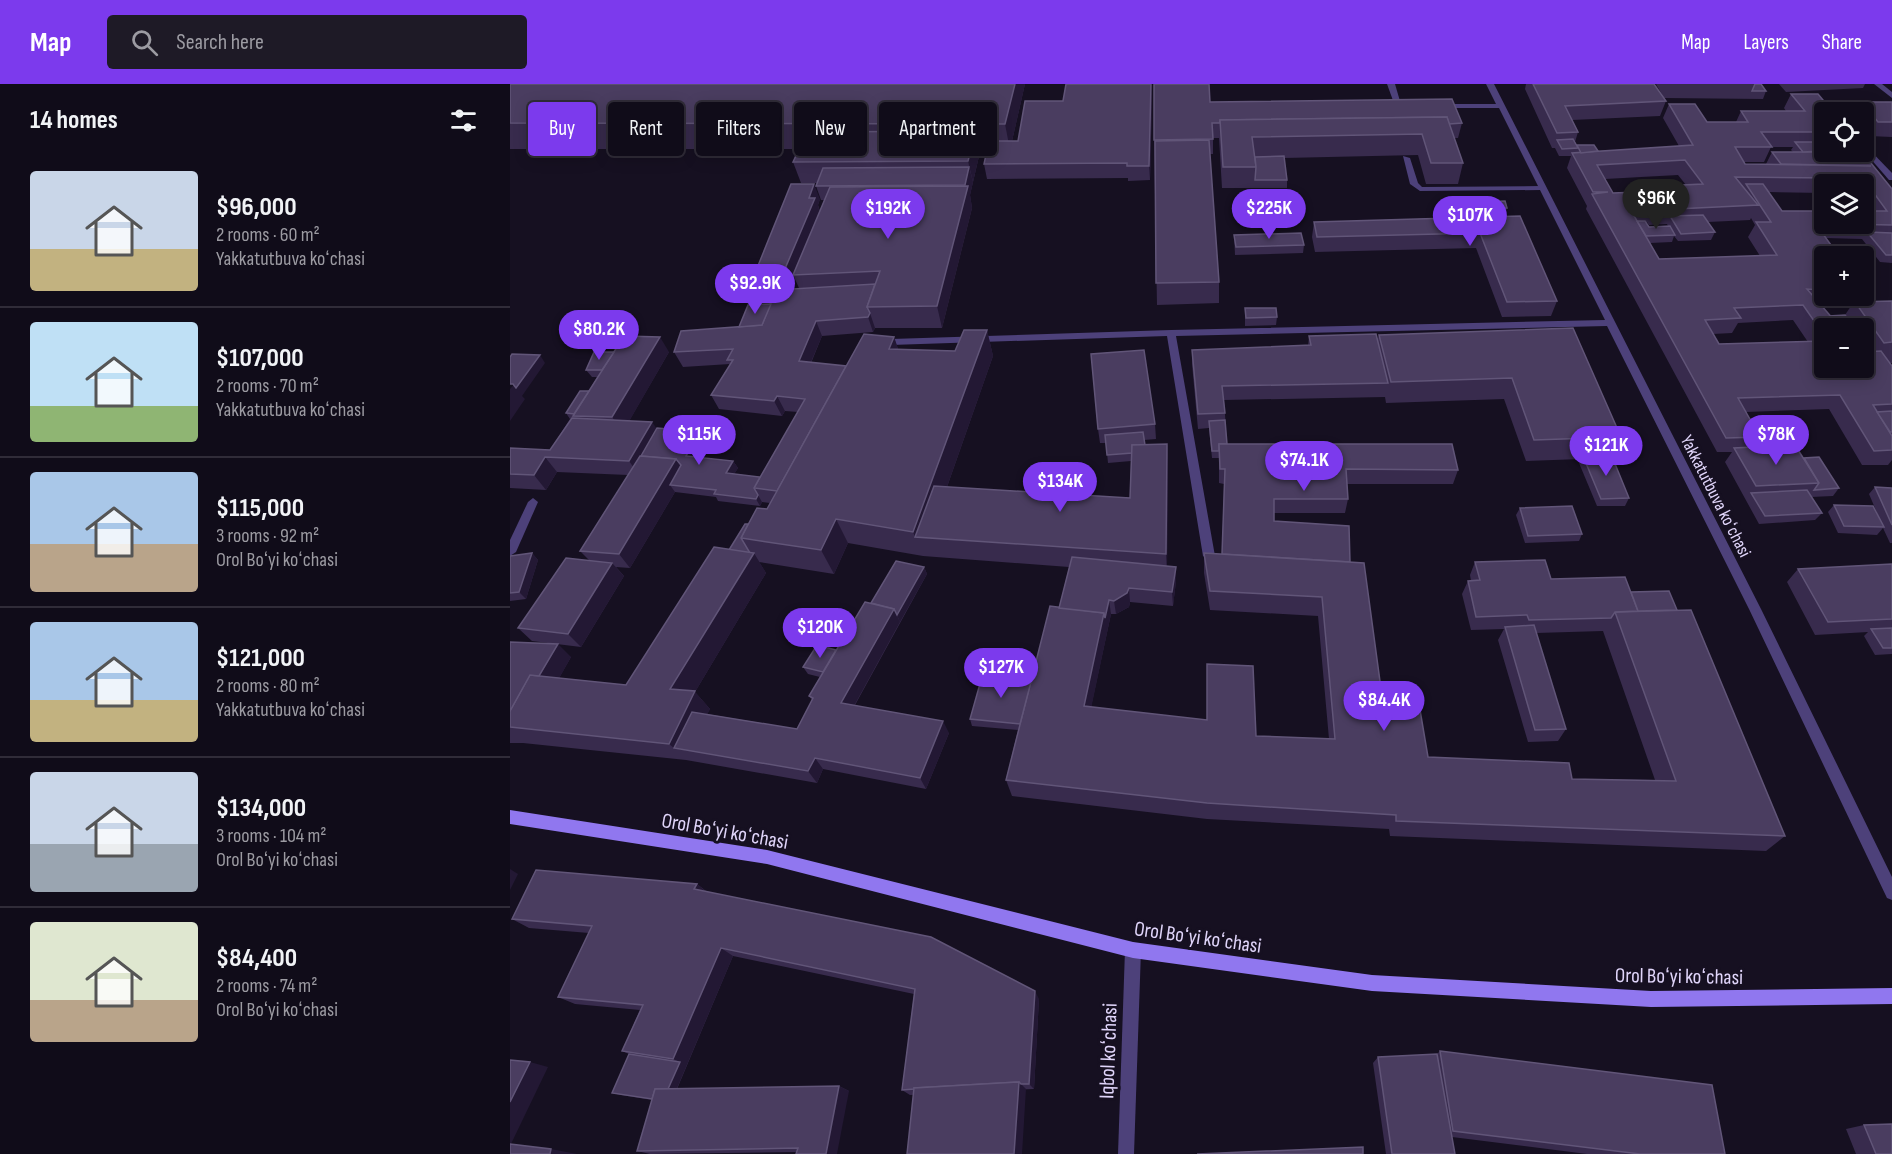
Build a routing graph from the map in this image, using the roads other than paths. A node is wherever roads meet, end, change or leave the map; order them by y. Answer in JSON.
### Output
{"nodes":[{"id":1,"x":1391,"y":84,"type":"edge"},
{"id":2,"x":1490,"y":84,"type":"edge"},
{"id":3,"x":1878,"y":84,"type":"edge"},
{"id":4,"x":1892,"y":96,"type":"edge"},
{"id":5,"x":1387,"y":106,"type":"edge"},
{"id":6,"x":1399,"y":106,"type":"junction"},
{"id":7,"x":1410,"y":106,"type":"edge"},
{"id":8,"x":1433,"y":106,"type":"edge"},
{"id":9,"x":1501,"y":106,"type":"junction"},
{"id":10,"x":1874,"y":106,"type":"edge"},
{"id":11,"x":1892,"y":106,"type":"edge"},
{"id":12,"x":1406,"y":158,"type":"edge"},
{"id":13,"x":1874,"y":158,"type":"edge"},
{"id":14,"x":1892,"y":178,"type":"edge"},
{"id":15,"x":1541,"y":188,"type":"junction"},
{"id":16,"x":1609,"y":323,"type":"junction"},
{"id":17,"x":1171,"y":333,"type":"junction"},
{"id":18,"x":891,"y":342,"type":"edge"},
{"id":19,"x":533,"y":502,"type":"dead end"},
{"id":20,"x":510,"y":552,"type":"edge"},
{"id":21,"x":1209,"y":556,"type":"edge"},
{"id":22,"x":510,"y":817,"type":"edge"},
{"id":23,"x":1892,"y":893,"type":"edge"},
{"id":24,"x":1133,"y":950,"type":"junction"},
{"id":25,"x":1892,"y":996,"type":"edge"},
{"id":26,"x":1126,"y":1154,"type":"edge"}],
"edges":[{"from":1,"to":6,"type":"street"},
{"from":2,"to":9,"type":"street","name":"Yakkatutbuva koʻchasi"},
{"from":3,"to":4,"type":"street"},
{"from":5,"to":6,"type":"street"},
{"from":6,"to":7,"type":"street"},
{"from":8,"to":9,"type":"street"},
{"from":9,"to":15,"type":"street","name":"Yakkatutbuva koʻchasi"},
{"from":10,"to":11,"type":"street"},
{"from":12,"to":15,"type":"street"},
{"from":13,"to":14,"type":"street"},
{"from":15,"to":16,"type":"street","name":"Yakkatutbuva koʻchasi"},
{"from":16,"to":17,"type":"street"},
{"from":16,"to":23,"type":"street","name":"Yakkatutbuva koʻchasi"},
{"from":17,"to":18,"type":"street"},
{"from":17,"to":21,"type":"street"},
{"from":19,"to":20,"type":"street"},
{"from":22,"to":24,"type":"street","name":"Orol Boʻyi koʻchasi"},
{"from":24,"to":25,"type":"street","name":"Orol Boʻyi koʻchasi"},
{"from":24,"to":26,"type":"street","name":"Iqbol koʻchasi"}]}
